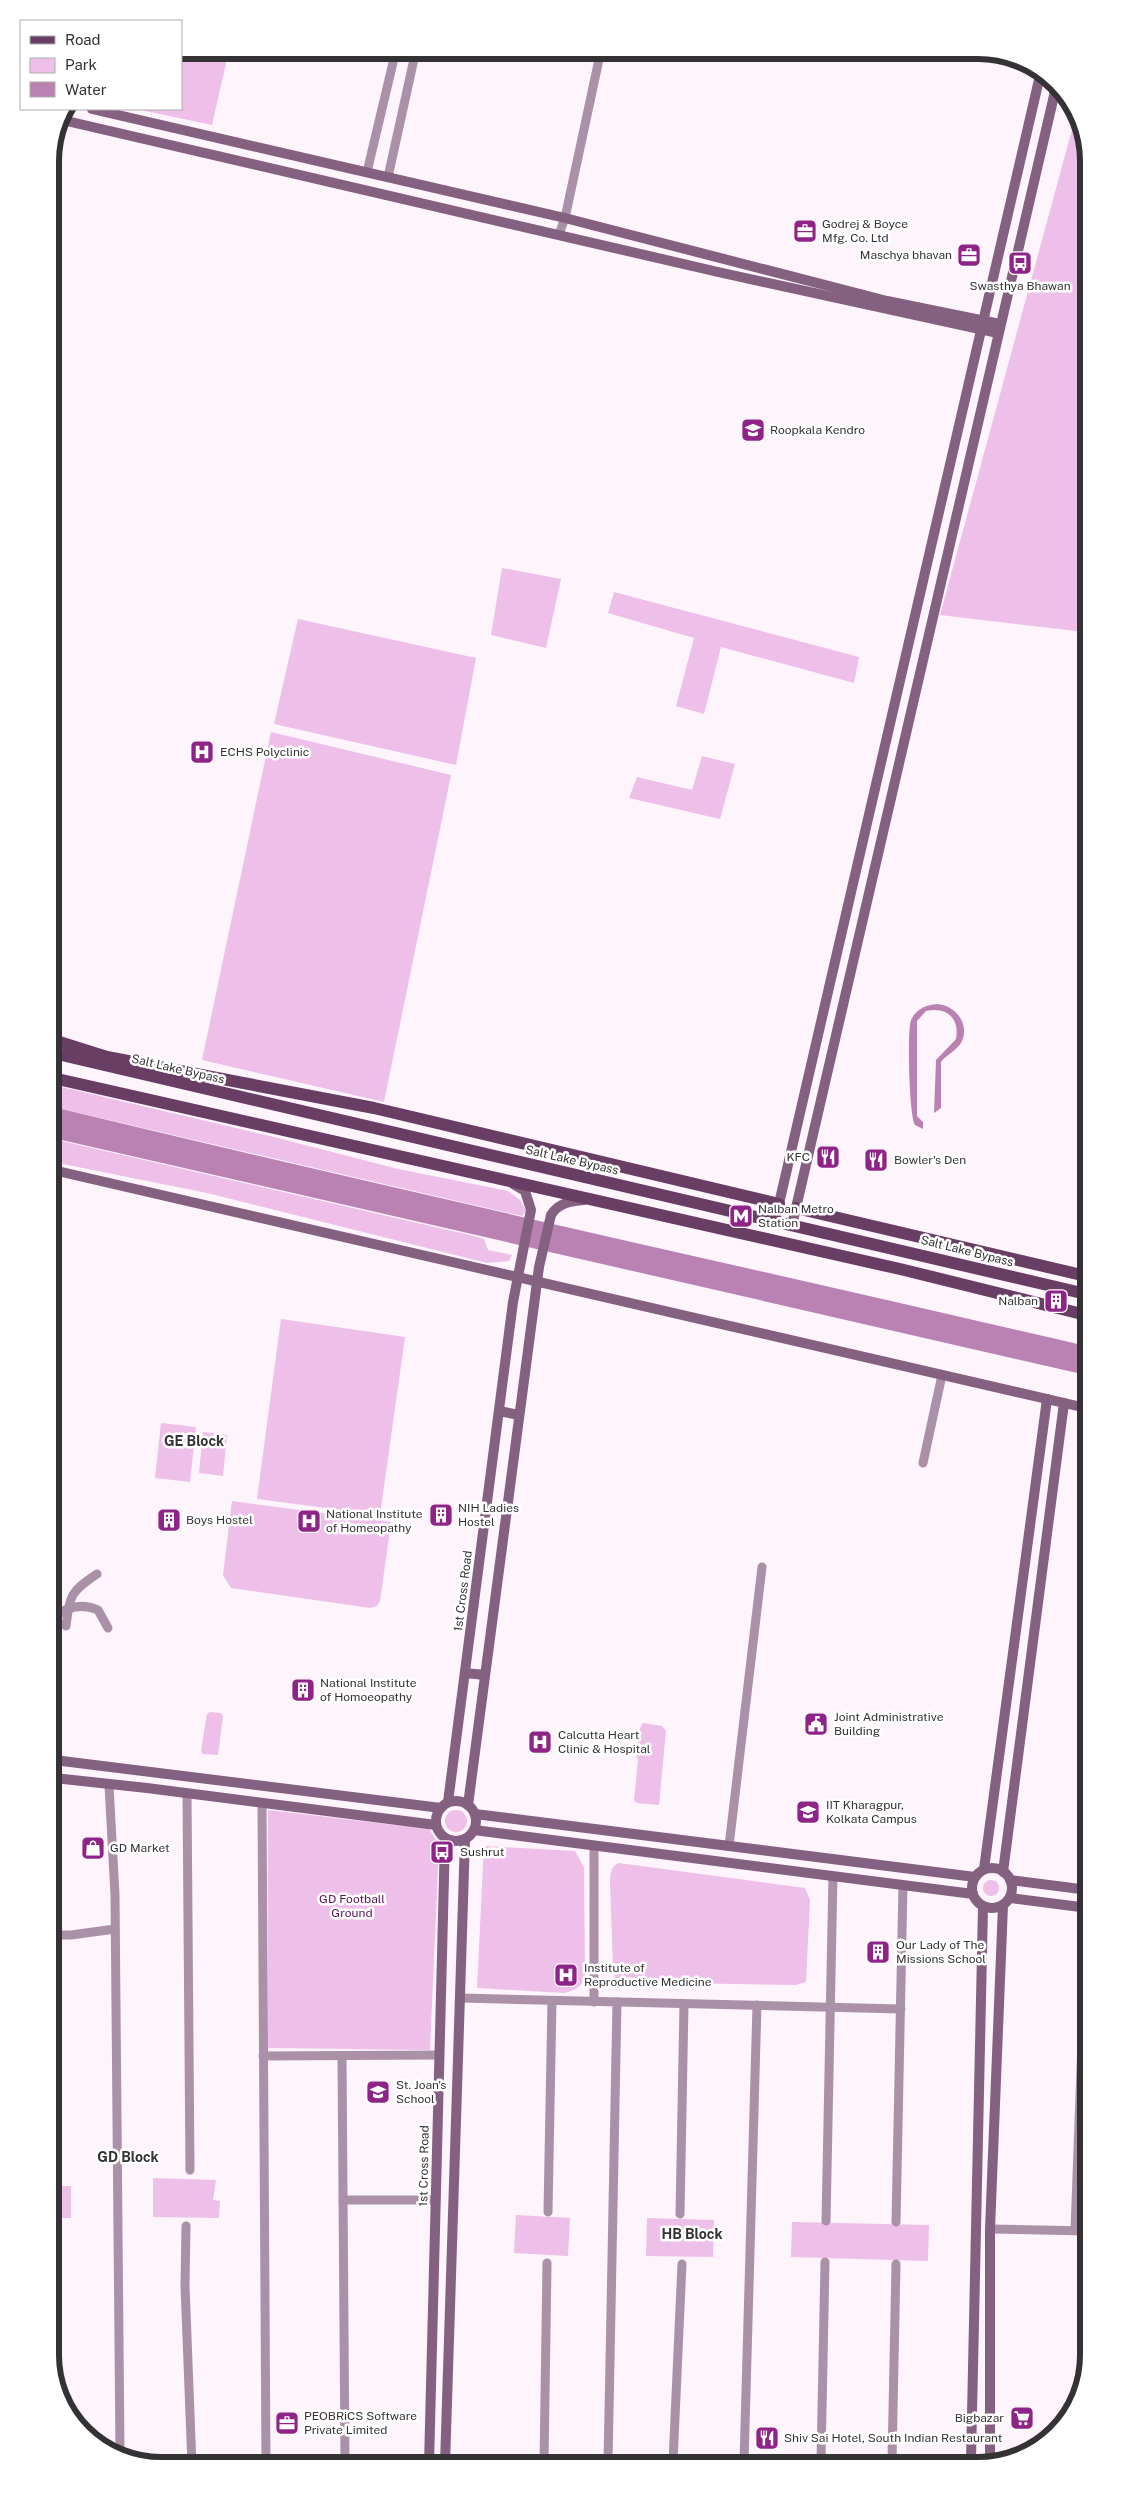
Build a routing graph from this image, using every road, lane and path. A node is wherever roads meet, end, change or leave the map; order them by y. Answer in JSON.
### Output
{"nodes":[{"id":1,"x":394,"y":59,"type":"edge"},
{"id":2,"x":414,"y":59,"type":"edge"},
{"id":3,"x":599,"y":59,"type":"edge"},
{"id":4,"x":1039,"y":79,"type":"edge"},
{"id":5,"x":1054,"y":93,"type":"edge"},
{"id":6,"x":96,"y":110,"type":"edge"},
{"id":7,"x":67,"y":121,"type":"edge"},
{"id":8,"x":367,"y":172,"type":"junction"},
{"id":9,"x":388,"y":177,"type":"junction"},
{"id":10,"x":446,"y":190,"type":"junction"},
{"id":11,"x":442,"y":207,"type":"junction"},
{"id":12,"x":565,"y":218,"type":"junction"},
{"id":13,"x":559,"y":234,"type":"junction"},
{"id":14,"x":983,"y":324,"type":"junction"},
{"id":15,"x":999,"y":329,"type":"junction"},
{"id":16,"x":925,"y":573,"type":"junction"},
{"id":17,"x":942,"y":577,"type":"junction"},
{"id":18,"x":59,"y":1042,"type":"edge"},
{"id":19,"x":59,"y":1055,"type":"edge"},
{"id":20,"x":177,"y":1071,"type":"junction"},
{"id":21,"x":153,"y":1077,"type":"junction"},
{"id":22,"x":59,"y":1079,"type":"edge"},
{"id":23,"x":184,"y":1084,"type":"junction"},
{"id":24,"x":330,"y":1100,"type":"junction"},
{"id":25,"x":178,"y":1106,"type":"junction"},
{"id":26,"x":357,"y":1125,"type":"junction"},
{"id":27,"x":59,"y":1171,"type":"edge"},
{"id":28,"x":643,"y":1172,"type":"junction"},
{"id":29,"x":510,"y":1182,"type":"junction"},
{"id":30,"x":617,"y":1184,"type":"junction"},
{"id":31,"x":588,"y":1200,"type":"junction"},
{"id":32,"x":779,"y":1204,"type":"junction"},
{"id":33,"x":796,"y":1208,"type":"junction"},
{"id":34,"x":775,"y":1221,"type":"junction"},
{"id":35,"x":792,"y":1225,"type":"junction"},
{"id":36,"x":1080,"y":1274,"type":"edge"},
{"id":37,"x":517,"y":1276,"type":"junction"},
{"id":38,"x":537,"y":1281,"type":"junction"},
{"id":39,"x":1068,"y":1289,"type":"junction"},
{"id":40,"x":1080,"y":1292,"type":"edge"},
{"id":41,"x":1063,"y":1309,"type":"junction"},
{"id":42,"x":1080,"y":1313,"type":"edge"},
{"id":43,"x":942,"y":1375,"type":"junction"},
{"id":44,"x":1047,"y":1399,"type":"junction"},
{"id":45,"x":1064,"y":1403,"type":"junction"},
{"id":46,"x":1080,"y":1407,"type":"edge"},
{"id":47,"x":499,"y":1411,"type":"junction"},
{"id":48,"x":519,"y":1415,"type":"junction"},
{"id":49,"x":923,"y":1463,"type":"dead end"},
{"id":50,"x":762,"y":1567,"type":"dead end"},
{"id":51,"x":97,"y":1574,"type":"dead end"},
{"id":52,"x":68,"y":1609,"type":"junction"},
{"id":53,"x":59,"y":1614,"type":"edge"},
{"id":54,"x":66,"y":1626,"type":"dead end"},
{"id":55,"x":108,"y":1628,"type":"dead end"},
{"id":56,"x":465,"y":1673,"type":"junction"},
{"id":57,"x":485,"y":1675,"type":"junction"},
{"id":58,"x":59,"y":1761,"type":"edge"},
{"id":59,"x":59,"y":1779,"type":"edge"},
{"id":60,"x":109,"y":1785,"type":"junction"},
{"id":61,"x":187,"y":1795,"type":"junction"},
{"id":62,"x":262,"y":1804,"type":"junction"},
{"id":63,"x":444,"y":1805,"type":"junction"},
{"id":64,"x":471,"y":1809,"type":"junction"},
{"id":65,"x":436,"y":1825,"type":"junction"},
{"id":66,"x":474,"y":1830,"type":"junction"},
{"id":67,"x":445,"y":1838,"type":"junction"},
{"id":68,"x":465,"y":1839,"type":"junction"},
{"id":69,"x":713,"y":1844,"type":"junction"},
{"id":70,"x":594,"y":1846,"type":"junction"},
{"id":71,"x":730,"y":1846,"type":"junction"},
{"id":72,"x":710,"y":1861,"type":"junction"},
{"id":73,"x":984,"y":1869,"type":"junction"},
{"id":74,"x":1004,"y":1872,"type":"junction"},
{"id":75,"x":833,"y":1876,"type":"junction"},
{"id":76,"x":975,"y":1877,"type":"junction"},
{"id":77,"x":1010,"y":1880,"type":"junction"},
{"id":78,"x":903,"y":1885,"type":"junction"},
{"id":79,"x":1080,"y":1889,"type":"edge"},
{"id":80,"x":973,"y":1894,"type":"junction"},
{"id":81,"x":1006,"y":1902,"type":"junction"},
{"id":82,"x":984,"y":1907,"type":"junction"},
{"id":83,"x":1080,"y":1907,"type":"edge"},
{"id":84,"x":115,"y":1929,"type":"junction"},
{"id":85,"x":59,"y":1935,"type":"edge"},
{"id":86,"x":461,"y":1998,"type":"junction"},
{"id":87,"x":552,"y":2001,"type":"junction"},
{"id":88,"x":594,"y":2002,"type":"junction"},
{"id":89,"x":617,"y":2002,"type":"junction"},
{"id":90,"x":684,"y":2004,"type":"junction"},
{"id":91,"x":757,"y":2005,"type":"junction"},
{"id":92,"x":830,"y":2007,"type":"junction"},
{"id":93,"x":901,"y":2009,"type":"junction"},
{"id":94,"x":439,"y":2055,"type":"junction"},
{"id":95,"x":263,"y":2056,"type":"junction"},
{"id":96,"x":342,"y":2056,"type":"junction"},
{"id":97,"x":438,"y":2122,"type":"junction"},
{"id":98,"x":457,"y":2122,"type":"junction"},
{"id":99,"x":1080,"y":2129,"type":"edge"},
{"id":100,"x":190,"y":2170,"type":"dead end"},
{"id":101,"x":978,"y":2174,"type":"junction"},
{"id":102,"x":992,"y":2175,"type":"junction"},
{"id":103,"x":343,"y":2200,"type":"junction"},
{"id":104,"x":436,"y":2200,"type":"junction"},
{"id":105,"x":548,"y":2212,"type":"dead end"},
{"id":106,"x":680,"y":2214,"type":"dead end"},
{"id":107,"x":826,"y":2221,"type":"dead end"},
{"id":108,"x":896,"y":2222,"type":"dead end"},
{"id":109,"x":186,"y":2226,"type":"dead end"},
{"id":110,"x":990,"y":2229,"type":"junction"},
{"id":111,"x":1075,"y":2230,"type":"junction"},
{"id":112,"x":1080,"y":2230,"type":"edge"},
{"id":113,"x":435,"y":2246,"type":"junction"},
{"id":114,"x":453,"y":2248,"type":"junction"},
{"id":115,"x":825,"y":2262,"type":"dead end"},
{"id":116,"x":547,"y":2263,"type":"dead end"},
{"id":117,"x":682,"y":2264,"type":"dead end"},
{"id":118,"x":896,"y":2264,"type":"dead end"},
{"id":119,"x":975,"y":2301,"type":"junction"},
{"id":120,"x":990,"y":2302,"type":"junction"},
{"id":121,"x":431,"y":2406,"type":"junction"},
{"id":122,"x":447,"y":2406,"type":"junction"},
{"id":123,"x":120,"y":2449,"type":"edge"},
{"id":124,"x":990,"y":2456,"type":"edge"},
{"id":125,"x":192,"y":2457,"type":"edge"},
{"id":126,"x":266,"y":2457,"type":"edge"},
{"id":127,"x":345,"y":2457,"type":"edge"},
{"id":128,"x":429,"y":2457,"type":"edge"},
{"id":129,"x":445,"y":2457,"type":"edge"},
{"id":130,"x":544,"y":2457,"type":"edge"},
{"id":131,"x":608,"y":2457,"type":"edge"},
{"id":132,"x":673,"y":2457,"type":"edge"},
{"id":133,"x":744,"y":2457,"type":"edge"},
{"id":134,"x":821,"y":2457,"type":"edge"},
{"id":135,"x":892,"y":2457,"type":"edge"},
{"id":136,"x":971,"y":2457,"type":"edge"}],
"edges":[{"from":1,"to":8,"type":"street"},
{"from":2,"to":9,"type":"street"},
{"from":3,"to":12,"type":"street"},
{"from":4,"to":14,"type":"street"},
{"from":5,"to":15,"type":"street"},
{"from":6,"to":8,"type":"street"},
{"from":7,"to":11,"type":"street"},
{"from":8,"to":9,"type":"street"},
{"from":9,"to":10,"type":"street"},
{"from":10,"to":11,"type":"street"},
{"from":10,"to":12,"type":"street"},
{"from":11,"to":13,"type":"street"},
{"from":12,"to":13,"type":"street"},
{"from":12,"to":14,"type":"street"},
{"from":13,"to":14,"type":"street"},
{"from":14,"to":15,"type":"street"},
{"from":14,"to":16,"type":"street"},
{"from":15,"to":17,"type":"street"},
{"from":16,"to":17,"type":"street"},
{"from":16,"to":32,"type":"street"},
{"from":17,"to":33,"type":"street"},
{"from":18,"to":20,"type":"main road","name":"Salt Lake Bypass"},
{"from":19,"to":21,"type":"main road","name":"Salt Lake Bypass"},
{"from":20,"to":21,"type":"main road"},
{"from":20,"to":24,"type":"main road","name":"Salt Lake Bypass"},
{"from":21,"to":23,"type":"main road","name":"Salt Lake Bypass"},
{"from":22,"to":25,"type":"main road"},
{"from":23,"to":25,"type":"main road"},
{"from":23,"to":26,"type":"main road","name":"Salt Lake Bypass"},
{"from":24,"to":26,"type":"main road"},
{"from":24,"to":28,"type":"main road","name":"Salt Lake Bypass"},
{"from":25,"to":29,"type":"main road"},
{"from":26,"to":30,"type":"main road","name":"Salt Lake Bypass"},
{"from":27,"to":37,"type":"street"},
{"from":28,"to":30,"type":"main road"},
{"from":28,"to":32,"type":"main road","name":"Salt Lake Bypass"},
{"from":29,"to":31,"type":"main road"},
{"from":29,"to":37,"type":"street","name":"1st Cross Road"},
{"from":30,"to":34,"type":"main road","name":"Salt Lake Bypass"},
{"from":31,"to":38,"type":"street"},
{"from":31,"to":41,"type":"main road"},
{"from":32,"to":33,"type":"street"},
{"from":32,"to":34,"type":"street"},
{"from":33,"to":35,"type":"street"},
{"from":33,"to":36,"type":"main road","name":"Salt Lake Bypass"},
{"from":34,"to":35,"type":"main road","name":"Salt Lake Bypass"},
{"from":35,"to":39,"type":"main road","name":"Salt Lake Bypass"},
{"from":36,"to":39,"type":"main road"},
{"from":37,"to":38,"type":"street"},
{"from":37,"to":47,"type":"street","name":"1st Cross Road"},
{"from":38,"to":43,"type":"street"},
{"from":38,"to":48,"type":"street"},
{"from":39,"to":40,"type":"main road","name":"Salt Lake Bypass"},
{"from":39,"to":41,"type":"main road"},
{"from":41,"to":42,"type":"main road"},
{"from":43,"to":44,"type":"street"},
{"from":43,"to":49,"type":"street"},
{"from":44,"to":45,"type":"street"},
{"from":44,"to":73,"type":"street"},
{"from":45,"to":46,"type":"street"},
{"from":45,"to":74,"type":"street"},
{"from":47,"to":48,"type":"street"},
{"from":47,"to":56,"type":"street","name":"1st Cross Road"},
{"from":48,"to":57,"type":"street"},
{"from":50,"to":71,"type":"street"},
{"from":51,"to":52,"type":"street"},
{"from":52,"to":53,"type":"street"},
{"from":52,"to":54,"type":"street"},
{"from":52,"to":55,"type":"street"},
{"from":56,"to":57,"type":"street"},
{"from":56,"to":63,"type":"street","name":"1st Cross Road"},
{"from":57,"to":64,"type":"street"},
{"from":58,"to":63,"type":"street"},
{"from":59,"to":60,"type":"street"},
{"from":60,"to":61,"type":"street"},
{"from":60,"to":84,"type":"street"},
{"from":61,"to":62,"type":"street"},
{"from":61,"to":100,"type":"street"},
{"from":62,"to":65,"type":"street"},
{"from":62,"to":95,"type":"street"},
{"from":63,"to":64,"type":"street"},
{"from":63,"to":65,"type":"street"},
{"from":64,"to":66,"type":"street"},
{"from":64,"to":69,"type":"street"},
{"from":65,"to":67,"type":"street"},
{"from":66,"to":68,"type":"street"},
{"from":66,"to":70,"type":"street"},
{"from":67,"to":68,"type":"street"},
{"from":67,"to":94,"type":"street","name":"1st Cross Road"},
{"from":68,"to":86,"type":"street"},
{"from":69,"to":71,"type":"street"},
{"from":69,"to":72,"type":"street"},
{"from":70,"to":72,"type":"street"},
{"from":70,"to":88,"type":"street"},
{"from":71,"to":76,"type":"street"},
{"from":72,"to":75,"type":"street"},
{"from":73,"to":74,"type":"street"},
{"from":73,"to":76,"type":"street"},
{"from":74,"to":77,"type":"street"},
{"from":75,"to":78,"type":"street"},
{"from":75,"to":92,"type":"street"},
{"from":76,"to":80,"type":"street"},
{"from":77,"to":79,"type":"street"},
{"from":77,"to":81,"type":"street"},
{"from":78,"to":80,"type":"street"},
{"from":78,"to":93,"type":"street"},
{"from":80,"to":82,"type":"street"},
{"from":81,"to":82,"type":"street"},
{"from":81,"to":83,"type":"street"},
{"from":81,"to":102,"type":"street"},
{"from":82,"to":101,"type":"street"},
{"from":84,"to":85,"type":"street"},
{"from":84,"to":123,"type":"street"},
{"from":86,"to":87,"type":"street"},
{"from":86,"to":98,"type":"street"},
{"from":87,"to":88,"type":"street"},
{"from":87,"to":105,"type":"street"},
{"from":88,"to":89,"type":"street"},
{"from":89,"to":90,"type":"street"},
{"from":89,"to":131,"type":"street"},
{"from":90,"to":91,"type":"street"},
{"from":90,"to":106,"type":"street"},
{"from":91,"to":92,"type":"street"},
{"from":91,"to":133,"type":"street"},
{"from":92,"to":93,"type":"street"},
{"from":92,"to":107,"type":"street"},
{"from":93,"to":108,"type":"street"},
{"from":94,"to":96,"type":"street"},
{"from":94,"to":97,"type":"street","name":"1st Cross Road"},
{"from":95,"to":96,"type":"street"},
{"from":95,"to":126,"type":"street"},
{"from":96,"to":103,"type":"street"},
{"from":97,"to":98,"type":"street"},
{"from":97,"to":104,"type":"street","name":"1st Cross Road"},
{"from":98,"to":114,"type":"street"},
{"from":99,"to":111,"type":"street"},
{"from":101,"to":102,"type":"street"},
{"from":101,"to":119,"type":"street"},
{"from":102,"to":110,"type":"street"},
{"from":103,"to":104,"type":"street"},
{"from":103,"to":127,"type":"street"},
{"from":104,"to":113,"type":"street","name":"1st Cross Road"},
{"from":109,"to":125,"type":"street"},
{"from":110,"to":111,"type":"street"},
{"from":110,"to":120,"type":"street"},
{"from":111,"to":112,"type":"street"},
{"from":113,"to":114,"type":"street"},
{"from":113,"to":121,"type":"street","name":"1st Cross Road"},
{"from":114,"to":122,"type":"street"},
{"from":115,"to":134,"type":"street"},
{"from":116,"to":130,"type":"street"},
{"from":117,"to":132,"type":"street"},
{"from":118,"to":135,"type":"street"},
{"from":119,"to":120,"type":"street"},
{"from":119,"to":136,"type":"street"},
{"from":120,"to":124,"type":"street"},
{"from":121,"to":122,"type":"street"},
{"from":121,"to":128,"type":"street","name":"1st Cross Road"},
{"from":122,"to":129,"type":"street"}]}
